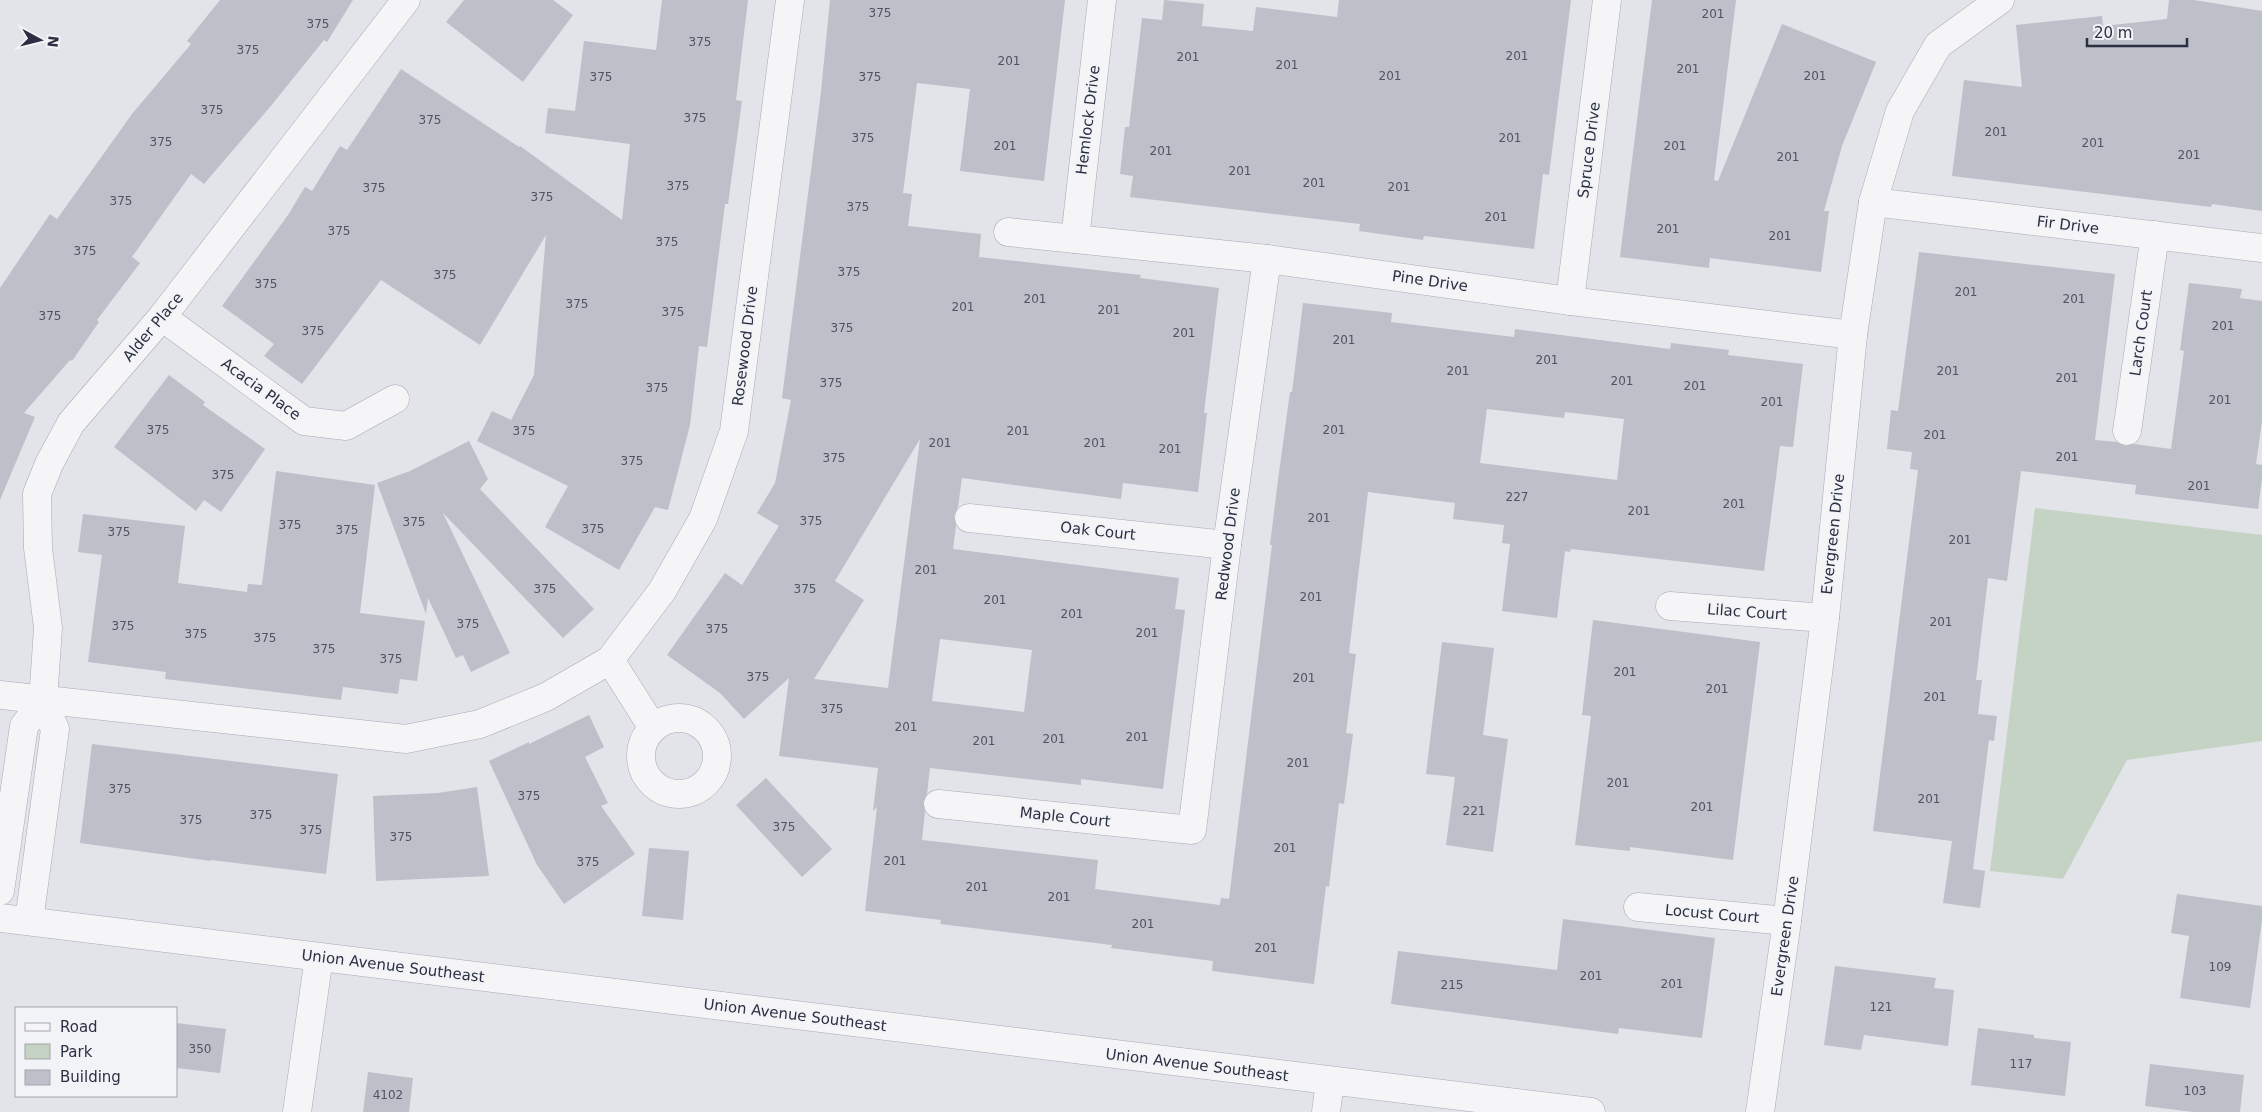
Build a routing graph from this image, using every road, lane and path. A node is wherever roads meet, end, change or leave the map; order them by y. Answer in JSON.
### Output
{"nodes":[{"id":1,"x":406,"y":0,"type":"edge"},
{"id":2,"x":790,"y":0,"type":"edge"},
{"id":3,"x":1102,"y":0,"type":"edge"},
{"id":4,"x":1607,"y":0,"type":"edge"},
{"id":5,"x":2000,"y":0,"type":"edge"},
{"id":6,"x":1873,"y":202,"type":"junction"},
{"id":7,"x":1008,"y":232,"type":"dead end"},
{"id":8,"x":2154,"y":235,"type":"junction"},
{"id":9,"x":1075,"y":240,"type":"junction"},
{"id":10,"x":2262,"y":248,"type":"edge"},
{"id":11,"x":1267,"y":258,"type":"junction"},
{"id":12,"x":1570,"y":301,"type":"junction"},
{"id":13,"x":162,"y":317,"type":"junction"},
{"id":14,"x":1852,"y":335,"type":"junction"},
{"id":15,"x":395,"y":399,"type":"dead end"},
{"id":16,"x":2127,"y":431,"type":"dead end"},
{"id":17,"x":969,"y":518,"type":"dead end"},
{"id":18,"x":1227,"y":545,"type":"junction"},
{"id":19,"x":1670,"y":606,"type":"dead end"},
{"id":20,"x":1824,"y":618,"type":"junction"},
{"id":21,"x":610,"y":660,"type":"junction"},
{"id":22,"x":0,"y":695,"type":"edge"},
{"id":23,"x":43,"y":701,"type":"junction"},
{"id":24,"x":653,"y":728,"type":"dead end"},
{"id":25,"x":938,"y":804,"type":"dead end"},
{"id":26,"x":1192,"y":830,"type":"joint"},
{"id":27,"x":0,"y":890,"type":"edge"},
{"id":28,"x":1638,"y":907,"type":"dead end"},
{"id":29,"x":0,"y":918,"type":"edge"},
{"id":30,"x":29,"y":921,"type":"junction"},
{"id":31,"x":1787,"y":921,"type":"junction"},
{"id":32,"x":319,"y":957,"type":"junction"},
{"id":33,"x":1330,"y":1081,"type":"junction"},
{"id":34,"x":297,"y":1112,"type":"edge"},
{"id":35,"x":1326,"y":1112,"type":"edge"},
{"id":36,"x":1591,"y":1112,"type":"edge"},
{"id":37,"x":1760,"y":1112,"type":"edge"}],
"edges":[{"from":1,"to":13,"type":"street","name":"Alder Place"},
{"from":2,"to":21,"type":"street","name":"Rosewood Drive"},
{"from":3,"to":9,"type":"street","name":"Hemlock Drive"},
{"from":4,"to":12,"type":"street","name":"Spruce Drive"},
{"from":5,"to":6,"type":"street","name":"Evergreen Drive"},
{"from":6,"to":8,"type":"street","name":"Fir Drive"},
{"from":6,"to":14,"type":"street","name":"Evergreen Drive"},
{"from":7,"to":9,"type":"street","name":"Pine Drive"},
{"from":8,"to":10,"type":"street","name":"Fir Drive"},
{"from":8,"to":16,"type":"street","name":"Larch Court"},
{"from":9,"to":11,"type":"street","name":"Pine Drive"},
{"from":11,"to":12,"type":"street","name":"Pine Drive"},
{"from":11,"to":18,"type":"street","name":"Redwood Drive"},
{"from":12,"to":14,"type":"street","name":"Pine Drive"},
{"from":13,"to":15,"type":"street","name":"Acacia Place"},
{"from":13,"to":23,"type":"street","name":"Alder Place"},
{"from":14,"to":20,"type":"street","name":"Evergreen Drive"},
{"from":17,"to":18,"type":"street","name":"Oak Court"},
{"from":18,"to":26,"type":"street","name":"Redwood Drive"},
{"from":19,"to":20,"type":"street","name":"Lilac Court"},
{"from":20,"to":31,"type":"street","name":"Evergreen Drive"},
{"from":21,"to":23,"type":"street"},
{"from":21,"to":24,"type":"street"},
{"from":22,"to":23,"type":"street"},
{"from":23,"to":27,"type":"street"},
{"from":23,"to":30,"type":"street"},
{"from":25,"to":26,"type":"street","name":"Maple Court"},
{"from":28,"to":31,"type":"street","name":"Locust Court"},
{"from":29,"to":30,"type":"street","name":"Union Avenue Southeast"},
{"from":30,"to":32,"type":"street","name":"Union Avenue Southeast"},
{"from":31,"to":37,"type":"street","name":"Evergreen Drive"},
{"from":32,"to":33,"type":"street","name":"Union Avenue Southeast"},
{"from":32,"to":34,"type":"street"},
{"from":33,"to":35,"type":"street"},
{"from":33,"to":36,"type":"street","name":"Union Avenue Southeast"}]}
